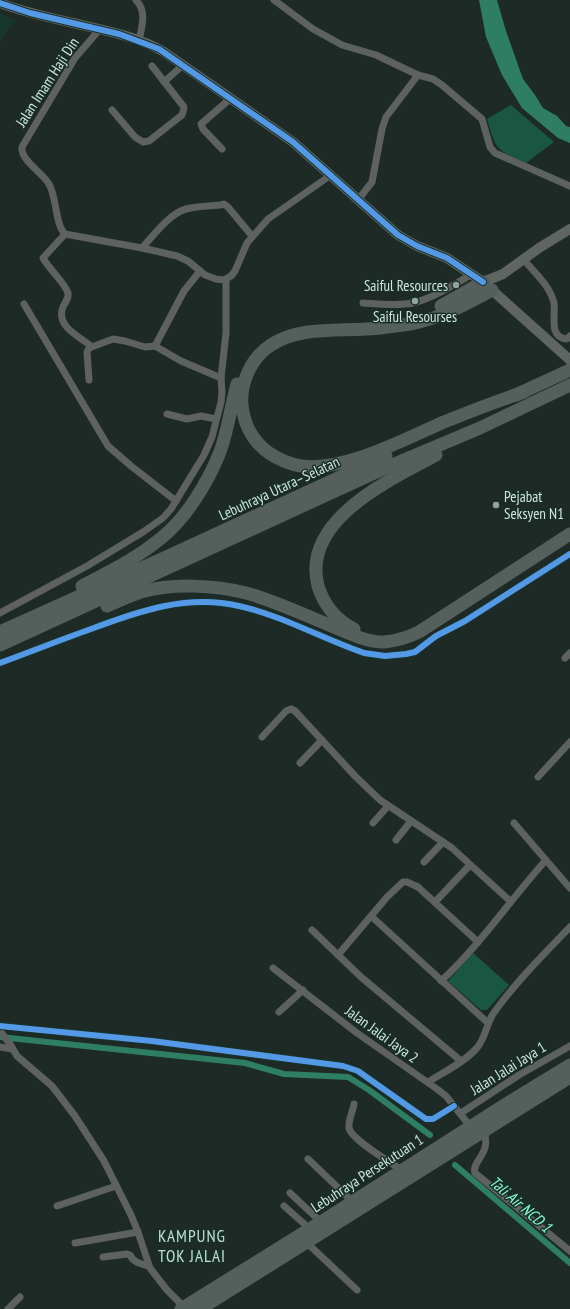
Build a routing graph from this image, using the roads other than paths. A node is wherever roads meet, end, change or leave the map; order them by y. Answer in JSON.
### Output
{"nodes":[{"id":1,"x":136,"y":0,"type":"edge"},
{"id":2,"x":274,"y":0,"type":"edge"},
{"id":3,"x":7,"y":3,"type":"edge"},
{"id":4,"x":100,"y":29,"type":"junction"},
{"id":5,"x":139,"y":40,"type":"junction"},
{"id":6,"x":182,"y":64,"type":"junction"},
{"id":7,"x":152,"y":66,"type":"dead end"},
{"id":8,"x":418,"y":75,"type":"junction"},
{"id":9,"x":164,"y":82,"type":"junction"},
{"id":10,"x":231,"y":98,"type":"junction"},
{"id":11,"x":112,"y":110,"type":"dead end"},
{"id":12,"x":222,"y":149,"type":"dead end"},
{"id":13,"x":331,"y":175,"type":"junction"},
{"id":14,"x":570,"y":186,"type":"edge"},
{"id":15,"x":358,"y":200,"type":"junction"},
{"id":16,"x":570,"y":229,"type":"edge"},
{"id":17,"x":65,"y":234,"type":"junction"},
{"id":18,"x":252,"y":236,"type":"junction"},
{"id":19,"x":142,"y":248,"type":"junction"},
{"id":20,"x":524,"y":260,"type":"junction"},
{"id":21,"x":200,"y":271,"type":"junction"},
{"id":22,"x":472,"y":274,"type":"junction"},
{"id":23,"x":226,"y":279,"type":"junction"},
{"id":24,"x":487,"y":286,"type":"junction"},
{"id":25,"x":363,"y":303,"type":"dead end"},
{"id":26,"x":24,"y":304,"type":"dead end"},
{"id":27,"x":570,"y":336,"type":"edge"},
{"id":28,"x":92,"y":346,"type":"junction"},
{"id":29,"x":155,"y":346,"type":"junction"},
{"id":30,"x":570,"y":360,"type":"edge"},
{"id":31,"x":570,"y":370,"type":"edge"},
{"id":32,"x":221,"y":378,"type":"junction"},
{"id":33,"x":89,"y":380,"type":"dead end"},
{"id":34,"x":570,"y":385,"type":"edge"},
{"id":35,"x":524,"y":392,"type":"junction"},
{"id":36,"x":167,"y":414,"type":"dead end"},
{"id":37,"x":216,"y":419,"type":"junction"},
{"id":38,"x":480,"y":428,"type":"junction"},
{"id":39,"x":176,"y":501,"type":"junction"},
{"id":40,"x":570,"y":526,"type":"edge"},
{"id":41,"x":570,"y":534,"type":"edge"},
{"id":42,"x":570,"y":554,"type":"edge"},
{"id":43,"x":0,"y":613,"type":"edge"},
{"id":44,"x":39,"y":614,"type":"junction"},
{"id":45,"x":36,"y":629,"type":"junction"},
{"id":46,"x":0,"y":632,"type":"edge"},
{"id":47,"x":0,"y":645,"type":"edge"},
{"id":48,"x":0,"y":664,"type":"edge"},
{"id":49,"x":262,"y":737,"type":"dead end"},
{"id":50,"x":322,"y":740,"type":"junction"},
{"id":51,"x":570,"y":742,"type":"edge"},
{"id":52,"x":300,"y":763,"type":"dead end"},
{"id":53,"x":538,"y":777,"type":"dead end"},
{"id":54,"x":388,"y":806,"type":"junction"},
{"id":55,"x":411,"y":821,"type":"junction"},
{"id":56,"x":373,"y":823,"type":"dead end"},
{"id":57,"x":514,"y":823,"type":"dead end"},
{"id":58,"x":396,"y":840,"type":"dead end"},
{"id":59,"x":443,"y":842,"type":"junction"},
{"id":60,"x":546,"y":860,"type":"junction"},
{"id":61,"x":424,"y":862,"type":"dead end"},
{"id":62,"x":470,"y":865,"type":"junction"},
{"id":63,"x":570,"y":888,"type":"edge"},
{"id":64,"x":510,"y":901,"type":"junction"},
{"id":65,"x":435,"y":902,"type":"junction"},
{"id":66,"x":371,"y":916,"type":"junction"},
{"id":67,"x":570,"y":927,"type":"edge"},
{"id":68,"x":312,"y":930,"type":"dead end"},
{"id":69,"x":478,"y":942,"type":"junction"},
{"id":70,"x":338,"y":955,"type":"junction"},
{"id":71,"x":273,"y":968,"type":"dead end"},
{"id":72,"x":441,"y":981,"type":"junction"},
{"id":73,"x":303,"y":990,"type":"junction"},
{"id":74,"x":279,"y":1012,"type":"dead end"},
{"id":75,"x":488,"y":1023,"type":"junction"},
{"id":76,"x":0,"y":1026,"type":"edge"},
{"id":77,"x":0,"y":1031,"type":"edge"},
{"id":78,"x":11,"y":1046,"type":"junction"},
{"id":79,"x":570,"y":1046,"type":"edge"},
{"id":80,"x":0,"y":1047,"type":"edge"},
{"id":81,"x":461,"y":1061,"type":"junction"},
{"id":82,"x":570,"y":1065,"type":"edge"},
{"id":83,"x":570,"y":1077,"type":"edge"},
{"id":84,"x":428,"y":1082,"type":"junction"},
{"id":85,"x":354,"y":1104,"type":"dead end"},
{"id":86,"x":454,"y":1106,"type":"junction"},
{"id":87,"x":461,"y":1113,"type":"junction"},
{"id":88,"x":470,"y":1126,"type":"junction"},
{"id":89,"x":484,"y":1132,"type":"junction"},
{"id":90,"x":459,"y":1141,"type":"junction"},
{"id":91,"x":435,"y":1155,"type":"junction"},
{"id":92,"x":308,"y":1159,"type":"dead end"},
{"id":93,"x":402,"y":1170,"type":"junction"},
{"id":94,"x":116,"y":1186,"type":"junction"},
{"id":95,"x":290,"y":1193,"type":"dead end"},
{"id":96,"x":352,"y":1201,"type":"junction"},
{"id":97,"x":57,"y":1206,"type":"dead end"},
{"id":98,"x":284,"y":1206,"type":"dead end"},
{"id":99,"x":315,"y":1225,"type":"junction"},
{"id":100,"x":138,"y":1232,"type":"junction"},
{"id":101,"x":307,"y":1242,"type":"junction"},
{"id":102,"x":74,"y":1243,"type":"dead end"},
{"id":103,"x":570,"y":1251,"type":"edge"},
{"id":104,"x":103,"y":1256,"type":"dead end"},
{"id":105,"x":148,"y":1266,"type":"junction"},
{"id":106,"x":357,"y":1290,"type":"dead end"},
{"id":107,"x":20,"y":1297,"type":"dead end"},
{"id":108,"x":182,"y":1308,"type":"edge"},
{"id":109,"x":8,"y":1309,"type":"edge"},
{"id":110,"x":200,"y":1309,"type":"edge"}],
"edges":[{"from":1,"to":5,"type":"street"},
{"from":2,"to":8,"type":"street"},
{"from":3,"to":4,"type":"street"},
{"from":4,"to":5,"type":"street"},
{"from":4,"to":17,"type":"street","name":"Jalan Imam Haji Din"},
{"from":5,"to":6,"type":"street"},
{"from":6,"to":9,"type":"street"},
{"from":6,"to":10,"type":"street"},
{"from":7,"to":9,"type":"street"},
{"from":8,"to":14,"type":"street"},
{"from":8,"to":15,"type":"street"},
{"from":9,"to":11,"type":"street"},
{"from":10,"to":12,"type":"street"},
{"from":10,"to":13,"type":"street"},
{"from":13,"to":15,"type":"street"},
{"from":13,"to":18,"type":"street"},
{"from":15,"to":22,"type":"street"},
{"from":16,"to":20,"type":"street"},
{"from":17,"to":19,"type":"street"},
{"from":17,"to":28,"type":"street"},
{"from":18,"to":19,"type":"street"},
{"from":18,"to":23,"type":"street"},
{"from":19,"to":21,"type":"street"},
{"from":20,"to":24,"type":"street"},
{"from":20,"to":27,"type":"street"},
{"from":21,"to":23,"type":"street"},
{"from":21,"to":29,"type":"street"},
{"from":22,"to":24,"type":"street"},
{"from":22,"to":25,"type":"street"},
{"from":23,"to":32,"type":"street"},
{"from":24,"to":30,"type":"street"},
{"from":24,"to":35,"type":"highway"},
{"from":24,"to":44,"type":"highway"},
{"from":26,"to":39,"type":"street"},
{"from":28,"to":29,"type":"street"},
{"from":28,"to":33,"type":"street"},
{"from":29,"to":32,"type":"street"},
{"from":31,"to":35,"type":"highway","name":"Lebuhraya Utara–Selatan"},
{"from":32,"to":37,"type":"street"},
{"from":34,"to":38,"type":"highway","name":"Lebuhraya Utara–Selatan"},
{"from":35,"to":44,"type":"highway","name":"Lebuhraya Utara–Selatan"},
{"from":36,"to":37,"type":"street"},
{"from":37,"to":39,"type":"street"},
{"from":38,"to":40,"type":"highway"},
{"from":38,"to":45,"type":"highway","name":"Lebuhraya Utara–Selatan"},
{"from":39,"to":43,"type":"street"},
{"from":41,"to":45,"type":"highway"},
{"from":42,"to":48,"type":"street"},
{"from":44,"to":46,"type":"highway","name":"Lebuhraya Utara–Selatan"},
{"from":45,"to":47,"type":"highway","name":"Lebuhraya Utara–Selatan"},
{"from":49,"to":50,"type":"street"},
{"from":50,"to":52,"type":"street"},
{"from":50,"to":54,"type":"street"},
{"from":51,"to":53,"type":"street"},
{"from":54,"to":55,"type":"street"},
{"from":54,"to":56,"type":"street"},
{"from":55,"to":58,"type":"street"},
{"from":55,"to":59,"type":"street"},
{"from":57,"to":60,"type":"street"},
{"from":59,"to":61,"type":"street"},
{"from":59,"to":62,"type":"street"},
{"from":60,"to":63,"type":"street"},
{"from":60,"to":64,"type":"street"},
{"from":62,"to":64,"type":"street"},
{"from":62,"to":65,"type":"street"},
{"from":64,"to":69,"type":"street"},
{"from":65,"to":66,"type":"street"},
{"from":65,"to":69,"type":"street"},
{"from":66,"to":70,"type":"street"},
{"from":66,"to":72,"type":"street"},
{"from":67,"to":75,"type":"street"},
{"from":68,"to":70,"type":"street"},
{"from":69,"to":72,"type":"street"},
{"from":70,"to":81,"type":"street"},
{"from":71,"to":73,"type":"street","name":"Jalan Jalai Jaya 2"},
{"from":72,"to":75,"type":"street"},
{"from":73,"to":74,"type":"street"},
{"from":73,"to":84,"type":"street","name":"Jalan Jalai Jaya 2"},
{"from":75,"to":81,"type":"street"},
{"from":76,"to":86,"type":"street"},
{"from":77,"to":78,"type":"street"},
{"from":78,"to":80,"type":"street"},
{"from":78,"to":94,"type":"street"},
{"from":79,"to":87,"type":"street","name":"Jalan Jalai Jaya 1"},
{"from":81,"to":84,"type":"street"},
{"from":82,"to":88,"type":"highway","name":"Lebuhraya Persekutuan 1"},
{"from":83,"to":89,"type":"highway","name":"Lebuhraya Persekutuan 1"},
{"from":84,"to":86,"type":"street","name":"Jalan Jalai Jaya 2"},
{"from":85,"to":93,"type":"street"},
{"from":86,"to":87,"type":"street","name":"Jalan Jalai Jaya 2"},
{"from":87,"to":88,"type":"street","name":"Jalan Jalai Jaya 2"},
{"from":88,"to":90,"type":"highway","name":"Lebuhraya Persekutuan 1"},
{"from":89,"to":90,"type":"highway","name":"Lebuhraya Persekutuan 1"},
{"from":89,"to":103,"type":"street"},
{"from":90,"to":91,"type":"highway","name":"Lebuhraya Persekutuan 1"},
{"from":91,"to":93,"type":"highway","name":"Lebuhraya Persekutuan 1"},
{"from":91,"to":101,"type":"highway","name":"Lebuhraya Persekutuan 1"},
{"from":92,"to":96,"type":"street"},
{"from":93,"to":96,"type":"highway","name":"Lebuhraya Persekutuan 1"},
{"from":94,"to":97,"type":"street"},
{"from":94,"to":100,"type":"street"},
{"from":95,"to":99,"type":"street"},
{"from":96,"to":99,"type":"highway","name":"Lebuhraya Persekutuan 1"},
{"from":98,"to":99,"type":"street"},
{"from":99,"to":108,"type":"highway","name":"Lebuhraya Persekutuan 1"},
{"from":100,"to":102,"type":"street"},
{"from":100,"to":105,"type":"street"},
{"from":101,"to":106,"type":"street"},
{"from":101,"to":110,"type":"highway","name":"Lebuhraya Persekutuan 1"},
{"from":104,"to":105,"type":"street"},
{"from":105,"to":108,"type":"street"},
{"from":107,"to":109,"type":"street"}]}
